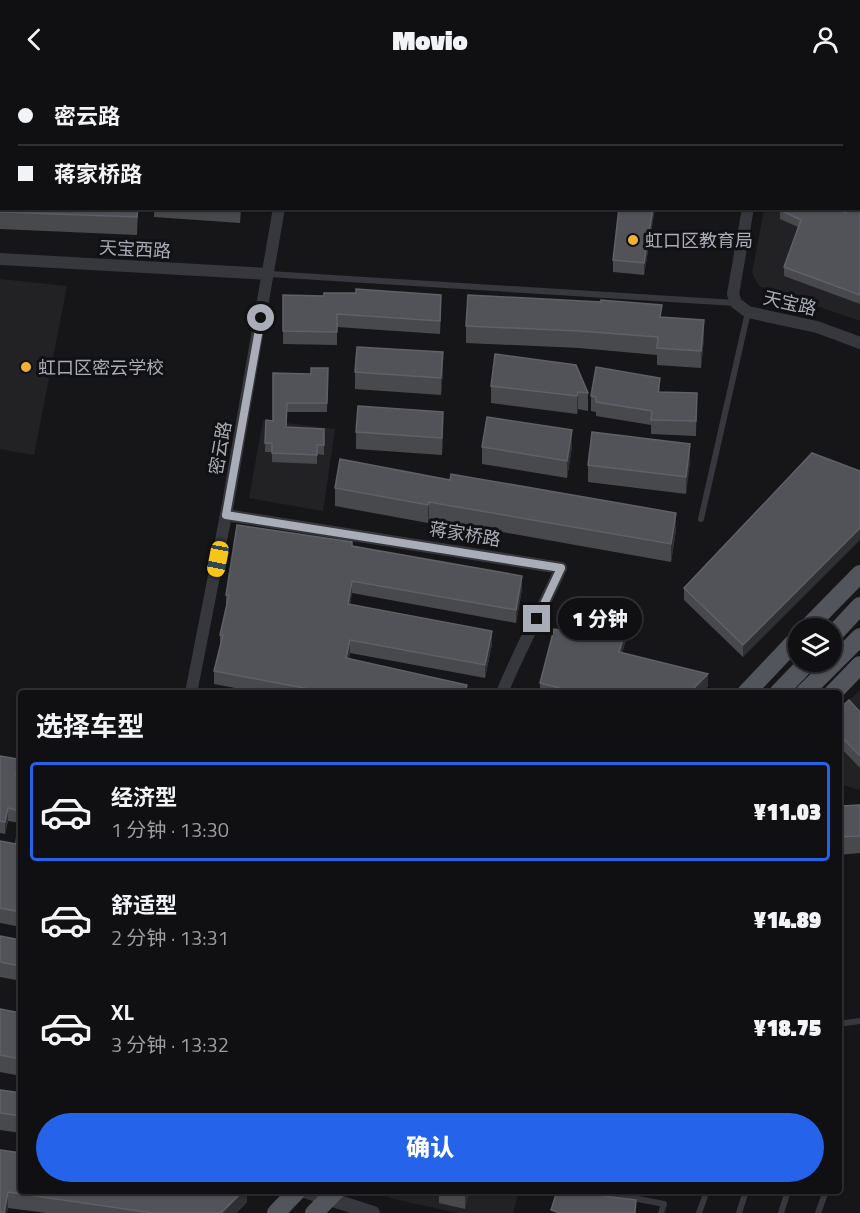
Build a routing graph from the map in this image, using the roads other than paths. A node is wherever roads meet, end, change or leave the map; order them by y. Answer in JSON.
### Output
{"nodes":[{"id":1,"x":279,"y":210,"type":"edge"},
{"id":2,"x":748,"y":210,"type":"edge"},
{"id":3,"x":0,"y":259,"type":"edge"},
{"id":4,"x":269,"y":274,"type":"junction"},
{"id":5,"x":736,"y":303,"type":"junction"},
{"id":6,"x":748,"y":312,"type":"junction"},
{"id":7,"x":860,"y":343,"type":"edge"},
{"id":8,"x":226,"y":515,"type":"junction"},
{"id":9,"x":701,"y":519,"type":"dead end"},
{"id":10,"x":860,"y":574,"type":"edge"},
{"id":11,"x":860,"y":606,"type":"edge"},
{"id":12,"x":817,"y":618,"type":"edge"},
{"id":13,"x":842,"y":625,"type":"edge"},
{"id":14,"x":860,"y":637,"type":"edge"},
{"id":15,"x":788,"y":649,"type":"edge"},
{"id":16,"x":860,"y":664,"type":"edge"},
{"id":17,"x":798,"y":672,"type":"edge"},
{"id":18,"x":192,"y":690,"type":"edge"},
{"id":19,"x":503,"y":690,"type":"edge"},
{"id":20,"x":749,"y":690,"type":"edge"},
{"id":21,"x":781,"y":690,"type":"edge"},
{"id":22,"x":807,"y":690,"type":"edge"},
{"id":23,"x":836,"y":690,"type":"edge"},
{"id":24,"x":860,"y":1021,"type":"edge"},
{"id":25,"x":842,"y":1023,"type":"edge"},
{"id":26,"x":294,"y":1194,"type":"edge"},
{"id":27,"x":612,"y":1194,"type":"edge"},
{"id":28,"x":706,"y":1194,"type":"edge"},
{"id":29,"x":745,"y":1194,"type":"edge"},
{"id":30,"x":787,"y":1194,"type":"edge"},
{"id":31,"x":825,"y":1194,"type":"edge"},
{"id":32,"x":332,"y":1195,"type":"edge"},
{"id":33,"x":363,"y":1212,"type":"edge"},
{"id":34,"x":276,"y":1213,"type":"edge"},
{"id":35,"x":314,"y":1213,"type":"edge"},
{"id":36,"x":661,"y":1213,"type":"edge"},
{"id":37,"x":700,"y":1213,"type":"edge"},
{"id":38,"x":739,"y":1213,"type":"edge"},
{"id":39,"x":781,"y":1213,"type":"edge"},
{"id":40,"x":818,"y":1213,"type":"edge"}],
"edges":[{"from":1,"to":4,"type":"street","name":"密云路"},
{"from":2,"to":5,"type":"street","name":"天宝路"},
{"from":3,"to":4,"type":"street","name":"天宝西路"},
{"from":4,"to":5,"type":"lane"},
{"from":4,"to":8,"type":"street","name":"密云路"},
{"from":5,"to":6,"type":"street","name":"天宝路"},
{"from":6,"to":7,"type":"street","name":"天宝路"},
{"from":6,"to":9,"type":"lane"},
{"from":8,"to":18,"type":"street","name":"密云路"},
{"from":8,"to":19,"type":"street","name":"蒋家桥路"},
{"from":10,"to":12,"type":"main road"},
{"from":11,"to":13,"type":"main road"},
{"from":14,"to":22,"type":"main road"},
{"from":15,"to":20,"type":"main road"},
{"from":16,"to":23,"type":"main road"},
{"from":17,"to":21,"type":"main road"},
{"from":24,"to":25,"type":"lane"},
{"from":26,"to":34,"type":"main road"},
{"from":27,"to":36,"type":"lane"},
{"from":28,"to":37,"type":"lane"},
{"from":29,"to":38,"type":"lane"},
{"from":30,"to":39,"type":"lane"},
{"from":31,"to":40,"type":"lane"},
{"from":32,"to":33,"type":"street"},
{"from":32,"to":35,"type":"main road"}]}
